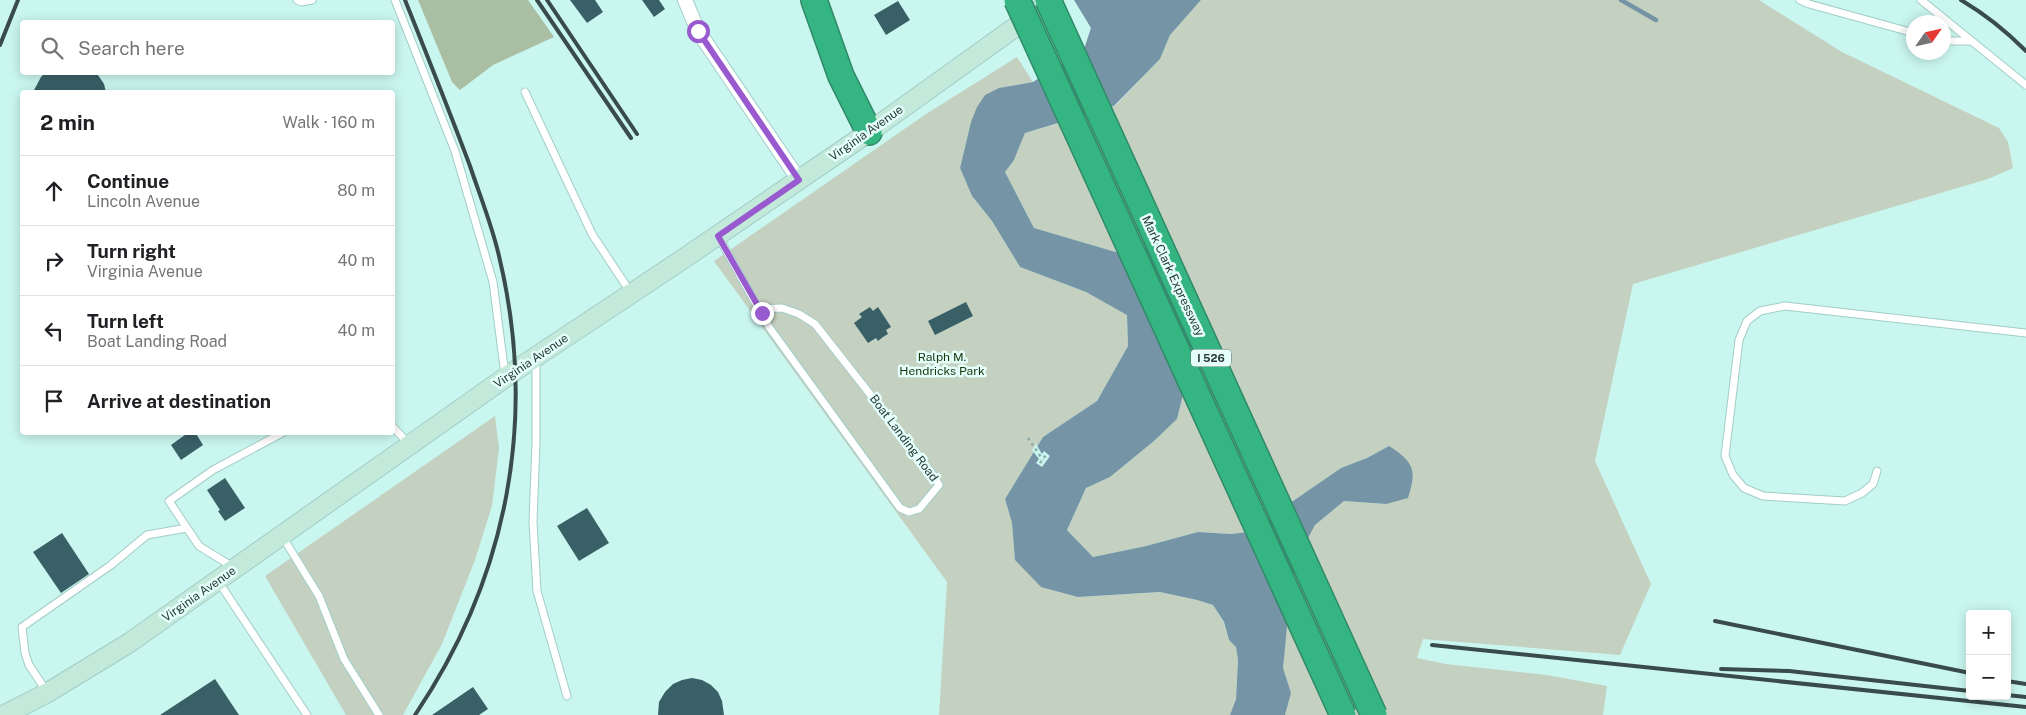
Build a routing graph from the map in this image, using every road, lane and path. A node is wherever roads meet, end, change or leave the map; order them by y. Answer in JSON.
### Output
{"nodes":[{"id":1,"x":298,"y":0,"type":"edge"},
{"id":2,"x":312,"y":0,"type":"edge"},
{"id":3,"x":395,"y":0,"type":"edge"},
{"id":4,"x":685,"y":0,"type":"edge"},
{"id":5,"x":814,"y":0,"type":"edge"},
{"id":6,"x":1017,"y":0,"type":"edge"},
{"id":7,"x":1048,"y":0,"type":"edge"},
{"id":8,"x":1053,"y":0,"type":"edge"},
{"id":9,"x":1800,"y":0,"type":"edge"},
{"id":10,"x":1921,"y":0,"type":"edge"},
{"id":11,"x":1906,"y":31,"type":"edge"},
{"id":12,"x":1971,"y":40,"type":"junction"},
{"id":13,"x":1951,"y":41,"type":"edge"},
{"id":14,"x":2026,"y":85,"type":"edge"},
{"id":15,"x":525,"y":92,"type":"dead end"},
{"id":16,"x":869,"y":132,"type":"junction"},
{"id":17,"x":799,"y":180,"type":"junction"},
{"id":18,"x":718,"y":236,"type":"junction"},
{"id":19,"x":632,"y":294,"type":"junction"},
{"id":20,"x":759,"y":309,"type":"junction"},
{"id":21,"x":2026,"y":333,"type":"edge"},
{"id":22,"x":536,"y":357,"type":"junction"},
{"id":23,"x":505,"y":378,"type":"junction"},
{"id":24,"x":395,"y":429,"type":"edge"},
{"id":25,"x":278,"y":435,"type":"edge"},
{"id":26,"x":1028,"y":438,"type":"dead end"},
{"id":27,"x":410,"y":445,"type":"junction"},
{"id":28,"x":1046,"y":455,"type":"dead end"},
{"id":29,"x":1877,"y":471,"type":"dead end"},
{"id":30,"x":187,"y":528,"type":"junction"},
{"id":31,"x":282,"y":536,"type":"junction"},
{"id":32,"x":235,"y":568,"type":"junction"},
{"id":33,"x":218,"y":580,"type":"junction"},
{"id":34,"x":47,"y":692,"type":"junction"},
{"id":35,"x":568,"y":696,"type":"dead end"},
{"id":36,"x":4,"y":715,"type":"edge"},
{"id":37,"x":307,"y":715,"type":"edge"},
{"id":38,"x":379,"y":715,"type":"edge"},
{"id":39,"x":1343,"y":715,"type":"edge"},
{"id":40,"x":1374,"y":715,"type":"edge"}],
"edges":[{"from":1,"to":2,"type":"lane"},
{"from":3,"to":23,"type":"lane"},
{"from":4,"to":17,"type":"street"},
{"from":5,"to":16,"type":"highway"},
{"from":6,"to":39,"type":"highway","number":"I 526","bridge":true},
{"from":7,"to":40,"type":"highway","name":"Mark Clark Expressway","number":"I 526","bridge":true},
{"from":8,"to":16,"type":"main road","name":"Virginia Avenue","bridge":true},
{"from":9,"to":11,"type":"lane"},
{"from":10,"to":12,"type":"lane"},
{"from":12,"to":13,"type":"lane"},
{"from":12,"to":14,"type":"lane"},
{"from":15,"to":19,"type":"lane"},
{"from":16,"to":17,"type":"main road","name":"Virginia Avenue"},
{"from":17,"to":18,"type":"main road","name":"Virginia Avenue"},
{"from":18,"to":19,"type":"main road","name":"Virginia Avenue"},
{"from":18,"to":20,"type":"lane","name":"Boat Landing Road"},
{"from":19,"to":22,"type":"main road","name":"Virginia Avenue"},
{"from":20,"to":20,"type":"lane","name":"Boat Landing Road"},
{"from":21,"to":29,"type":"lane"},
{"from":22,"to":23,"type":"main road","name":"Virginia Avenue"},
{"from":22,"to":35,"type":"lane"},
{"from":23,"to":27,"type":"main road","name":"Virginia Avenue"},
{"from":24,"to":27,"type":"lane"},
{"from":25,"to":30,"type":"lane"},
{"from":26,"to":28,"type":"path"},
{"from":27,"to":31,"type":"main road","name":"Virginia Avenue"},
{"from":30,"to":32,"type":"lane"},
{"from":30,"to":34,"type":"lane"},
{"from":31,"to":32,"type":"main road","name":"Virginia Avenue"},
{"from":31,"to":38,"type":"lane"},
{"from":32,"to":33,"type":"main road","name":"Virginia Avenue"},
{"from":33,"to":34,"type":"main road","name":"Virginia Avenue"},
{"from":33,"to":37,"type":"lane"},
{"from":34,"to":36,"type":"main road","name":"Virginia Avenue"}]}
